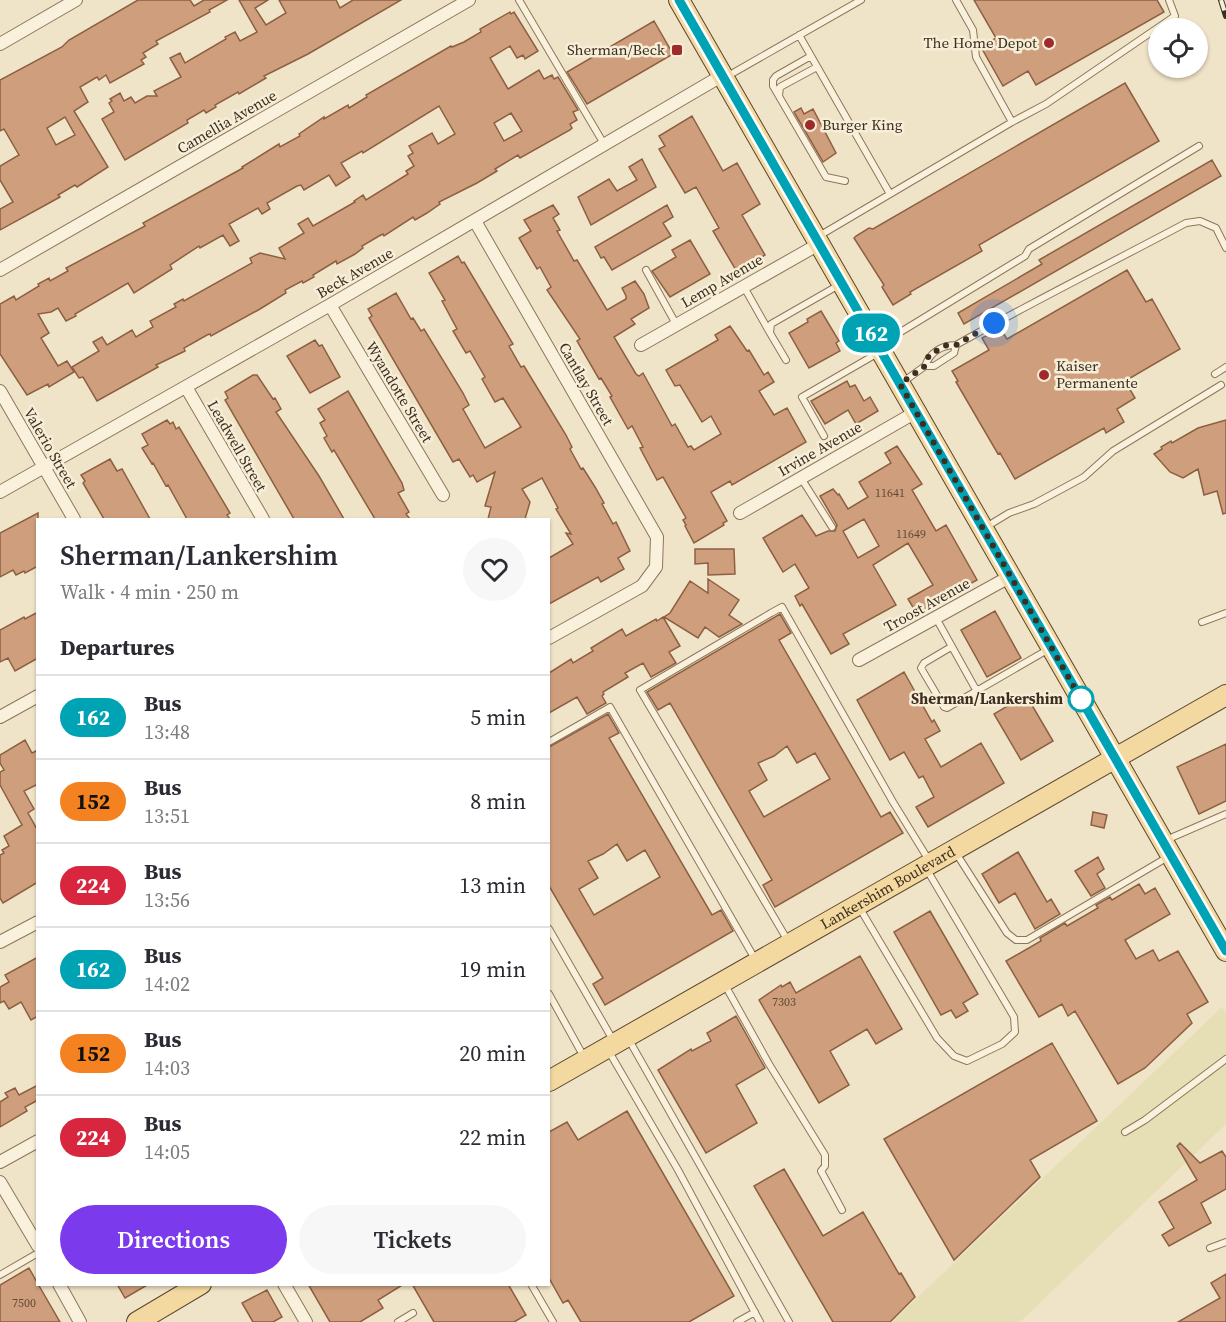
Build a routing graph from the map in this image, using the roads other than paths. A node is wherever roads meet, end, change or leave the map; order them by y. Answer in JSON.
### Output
{"nodes":[{"id":1,"x":76,"y":0,"type":"edge"},
{"id":2,"x":469,"y":0,"type":"edge"},
{"id":3,"x":519,"y":0,"type":"edge"},
{"id":4,"x":679,"y":0,"type":"edge"},
{"id":5,"x":861,"y":0,"type":"edge"},
{"id":6,"x":956,"y":0,"type":"edge"},
{"id":7,"x":1169,"y":0,"type":"edge"},
{"id":8,"x":799,"y":35,"type":"junction"},
{"id":9,"x":0,"y":44,"type":"edge"},
{"id":10,"x":811,"y":56,"type":"junction"},
{"id":11,"x":817,"y":67,"type":"junction"},
{"id":12,"x":723,"y":76,"type":"junction"},
{"id":13,"x":780,"y":100,"type":"junction"},
{"id":14,"x":1012,"y":122,"type":"junction"},
{"id":15,"x":604,"y":144,"type":"junction"},
{"id":16,"x":1199,"y":146,"type":"dead end"},
{"id":17,"x":845,"y":182,"type":"dead end"},
{"id":18,"x":890,"y":194,"type":"junction"},
{"id":19,"x":474,"y":221,"type":"junction"},
{"id":20,"x":818,"y":241,"type":"junction"},
{"id":21,"x":1226,"y":248,"type":"edge"},
{"id":22,"x":0,"y":270,"type":"edge"},
{"id":23,"x":646,"y":270,"type":"dead end"},
{"id":24,"x":842,"y":284,"type":"junction"},
{"id":25,"x":743,"y":287,"type":"junction"},
{"id":26,"x":330,"y":305,"type":"junction"},
{"id":27,"x":676,"y":325,"type":"junction"},
{"id":28,"x":770,"y":333,"type":"junction"},
{"id":29,"x":641,"y":345,"type":"dead end"},
{"id":30,"x":956,"y":345,"type":"junction"},
{"id":31,"x":880,"y":348,"type":"junction"},
{"id":32,"x":786,"y":360,"type":"dead end"},
{"id":33,"x":925,"y":366,"type":"junction"},
{"id":34,"x":1226,"y":368,"type":"edge"},
{"id":35,"x":1215,"y":374,"type":"dead end"},
{"id":36,"x":900,"y":384,"type":"junction"},
{"id":37,"x":1221,"y":386,"type":"dead end"},
{"id":38,"x":186,"y":387,"type":"junction"},
{"id":39,"x":0,"y":391,"type":"edge"},
{"id":40,"x":916,"y":411,"type":"junction"},
{"id":41,"x":824,"y":436,"type":"dead end"},
{"id":42,"x":44,"y":467,"type":"junction"},
{"id":43,"x":801,"y":478,"type":"junction"},
{"id":44,"x":0,"y":492,"type":"edge"},
{"id":45,"x":443,"y":495,"type":"dead end"},
{"id":46,"x":740,"y":513,"type":"dead end"},
{"id":47,"x":73,"y":518,"type":"edge"},
{"id":48,"x":262,"y":518,"type":"edge"},
{"id":49,"x":832,"y":527,"type":"dead end"},
{"id":50,"x":984,"y":529,"type":"junction"},
{"id":51,"x":1011,"y":576,"type":"junction"},
{"id":52,"x":1226,"y":613,"type":"edge"},
{"id":53,"x":936,"y":617,"type":"junction"},
{"id":54,"x":1202,"y":622,"type":"dead end"},
{"id":55,"x":550,"y":637,"type":"edge"},
{"id":56,"x":951,"y":647,"type":"junction"},
{"id":57,"x":1052,"y":647,"type":"junction"},
{"id":58,"x":859,"y":660,"type":"dead end"},
{"id":59,"x":979,"y":691,"type":"junction"},
{"id":60,"x":1226,"y":695,"type":"edge"},
{"id":61,"x":36,"y":697,"type":"edge"},
{"id":62,"x":0,"y":717,"type":"edge"},
{"id":63,"x":550,"y":741,"type":"edge"},
{"id":64,"x":1115,"y":758,"type":"junction"},
{"id":65,"x":1226,"y":814,"type":"edge"},
{"id":66,"x":1167,"y":848,"type":"junction"},
{"id":67,"x":955,"y":850,"type":"junction"},
{"id":68,"x":928,"y":865,"type":"junction"},
{"id":69,"x":858,"y":905,"type":"junction"},
{"id":70,"x":36,"y":923,"type":"edge"},
{"id":71,"x":550,"y":931,"type":"edge"},
{"id":72,"x":0,"y":942,"type":"edge"},
{"id":73,"x":790,"y":944,"type":"junction"},
{"id":74,"x":1226,"y":951,"type":"edge"},
{"id":75,"x":757,"y":963,"type":"junction"},
{"id":76,"x":723,"y":982,"type":"junction"},
{"id":77,"x":550,"y":996,"type":"edge"},
{"id":78,"x":616,"y":1042,"type":"junction"},
{"id":79,"x":1226,"y":1059,"type":"edge"},
{"id":80,"x":586,"y":1060,"type":"junction"},
{"id":81,"x":550,"y":1080,"type":"edge"},
{"id":82,"x":1125,"y":1132,"type":"dead end"},
{"id":83,"x":36,"y":1142,"type":"edge"},
{"id":84,"x":0,"y":1162,"type":"edge"},
{"id":85,"x":0,"y":1182,"type":"edge"},
{"id":86,"x":842,"y":1210,"type":"dead end"},
{"id":87,"x":1226,"y":1242,"type":"edge"},
{"id":88,"x":36,"y":1243,"type":"edge"},
{"id":89,"x":1210,"y":1248,"type":"dead end"},
{"id":90,"x":36,"y":1254,"type":"edge"},
{"id":91,"x":0,"y":1275,"type":"edge"},
{"id":92,"x":60,"y":1286,"type":"edge"},
{"id":93,"x":198,"y":1286,"type":"edge"},
{"id":94,"x":285,"y":1286,"type":"edge"},
{"id":95,"x":532,"y":1286,"type":"edge"},
{"id":96,"x":755,"y":1312,"type":"junction"},
{"id":97,"x":413,"y":1313,"type":"dead end"},
{"id":98,"x":80,"y":1322,"type":"edge"},
{"id":99,"x":137,"y":1322,"type":"edge"},
{"id":100,"x":306,"y":1322,"type":"edge"},
{"id":101,"x":398,"y":1322,"type":"edge"},
{"id":102,"x":553,"y":1322,"type":"edge"},
{"id":103,"x":737,"y":1322,"type":"edge"},
{"id":104,"x":760,"y":1322,"type":"edge"},
{"id":105,"x":789,"y":1322,"type":"edge"}],
"edges":[{"from":1,"to":9,"type":"street"},
{"from":2,"to":22,"type":"street","name":"Camellia Avenue"},
{"from":3,"to":15,"type":"lane"},
{"from":4,"to":12,"type":"main road"},
{"from":5,"to":8,"type":"lane"},
{"from":6,"to":14,"type":"lane"},
{"from":7,"to":14,"type":"lane"},
{"from":8,"to":10,"type":"lane"},
{"from":8,"to":12,"type":"lane"},
{"from":10,"to":11,"type":"lane"},
{"from":10,"to":13,"type":"lane"},
{"from":11,"to":13,"type":"lane"},
{"from":11,"to":18,"type":"lane"},
{"from":12,"to":15,"type":"street","name":"Beck Avenue"},
{"from":12,"to":20,"type":"main road"},
{"from":13,"to":17,"type":"lane"},
{"from":14,"to":18,"type":"lane"},
{"from":15,"to":19,"type":"street","name":"Beck Avenue"},
{"from":16,"to":31,"type":"lane"},
{"from":18,"to":20,"type":"lane"},
{"from":19,"to":26,"type":"street","name":"Beck Avenue"},
{"from":19,"to":55,"type":"street","name":"Cantlay Street"},
{"from":20,"to":24,"type":"main road"},
{"from":20,"to":25,"type":"street","name":"Lemp Avenue"},
{"from":21,"to":30,"type":"lane"},
{"from":23,"to":27,"type":"lane"},
{"from":24,"to":28,"type":"lane"},
{"from":24,"to":31,"type":"main road"},
{"from":25,"to":27,"type":"street","name":"Lemp Avenue"},
{"from":25,"to":28,"type":"lane"},
{"from":26,"to":38,"type":"street","name":"Beck Avenue"},
{"from":26,"to":45,"type":"street","name":"Wyandotte Street"},
{"from":27,"to":29,"type":"street","name":"Lemp Avenue"},
{"from":28,"to":32,"type":"lane"},
{"from":30,"to":33,"type":"lane"},
{"from":30,"to":33,"type":"lane"},
{"from":31,"to":36,"type":"main road"},
{"from":31,"to":41,"type":"lane"},
{"from":33,"to":36,"type":"lane"},
{"from":34,"to":35,"type":"lane"},
{"from":36,"to":40,"type":"main road"},
{"from":37,"to":50,"type":"lane"},
{"from":38,"to":42,"type":"street","name":"Beck Avenue"},
{"from":38,"to":48,"type":"street","name":"Leadwell Street"},
{"from":39,"to":42,"type":"street","name":"Valerio Street"},
{"from":40,"to":43,"type":"street","name":"Irvine Avenue"},
{"from":40,"to":50,"type":"main road"},
{"from":42,"to":44,"type":"street","name":"Beck Avenue"},
{"from":42,"to":47,"type":"street","name":"Valerio Street"},
{"from":43,"to":46,"type":"street","name":"Irvine Avenue"},
{"from":43,"to":49,"type":"lane"},
{"from":50,"to":51,"type":"main road"},
{"from":51,"to":53,"type":"street","name":"Troost Avenue"},
{"from":51,"to":57,"type":"main road"},
{"from":52,"to":54,"type":"lane"},
{"from":53,"to":56,"type":"lane"},
{"from":53,"to":58,"type":"street","name":"Troost Avenue"},
{"from":56,"to":59,"type":"lane"},
{"from":56,"to":59,"type":"lane"},
{"from":57,"to":59,"type":"lane"},
{"from":57,"to":64,"type":"main road"},
{"from":60,"to":64,"type":"main road","name":"Lankershim Boulevard"},
{"from":61,"to":62,"type":"street"},
{"from":63,"to":75,"type":"lane"},
{"from":64,"to":66,"type":"main road"},
{"from":64,"to":67,"type":"main road","name":"Lankershim Boulevard"},
{"from":65,"to":66,"type":"lane"},
{"from":66,"to":67,"type":"lane"},
{"from":66,"to":74,"type":"main road"},
{"from":67,"to":68,"type":"main road","name":"Lankershim Boulevard"},
{"from":68,"to":69,"type":"main road","name":"Lankershim Boulevard"},
{"from":68,"to":69,"type":"lane"},
{"from":68,"to":73,"type":"lane"},
{"from":69,"to":73,"type":"main road","name":"Lankershim Boulevard"},
{"from":70,"to":72,"type":"street"},
{"from":71,"to":78,"type":"lane"},
{"from":73,"to":75,"type":"main road","name":"Lankershim Boulevard"},
{"from":75,"to":76,"type":"main road","name":"Lankershim Boulevard"},
{"from":76,"to":78,"type":"main road","name":"Lankershim Boulevard"},
{"from":76,"to":86,"type":"lane"},
{"from":77,"to":80,"type":"lane"},
{"from":78,"to":80,"type":"main road","name":"Lankershim Boulevard"},
{"from":78,"to":96,"type":"lane"},
{"from":78,"to":105,"type":"lane"},
{"from":79,"to":82,"type":"lane"},
{"from":80,"to":81,"type":"main road","name":"Lankershim Boulevard"},
{"from":83,"to":84,"type":"street"},
{"from":85,"to":88,"type":"street"},
{"from":87,"to":89,"type":"lane"},
{"from":90,"to":91,"type":"lane"},
{"from":92,"to":98,"type":"street"},
{"from":93,"to":99,"type":"main road"},
{"from":94,"to":100,"type":"street"},
{"from":95,"to":102,"type":"lane"},
{"from":96,"to":103,"type":"lane"},
{"from":96,"to":104,"type":"lane"},
{"from":97,"to":101,"type":"lane"}]}
